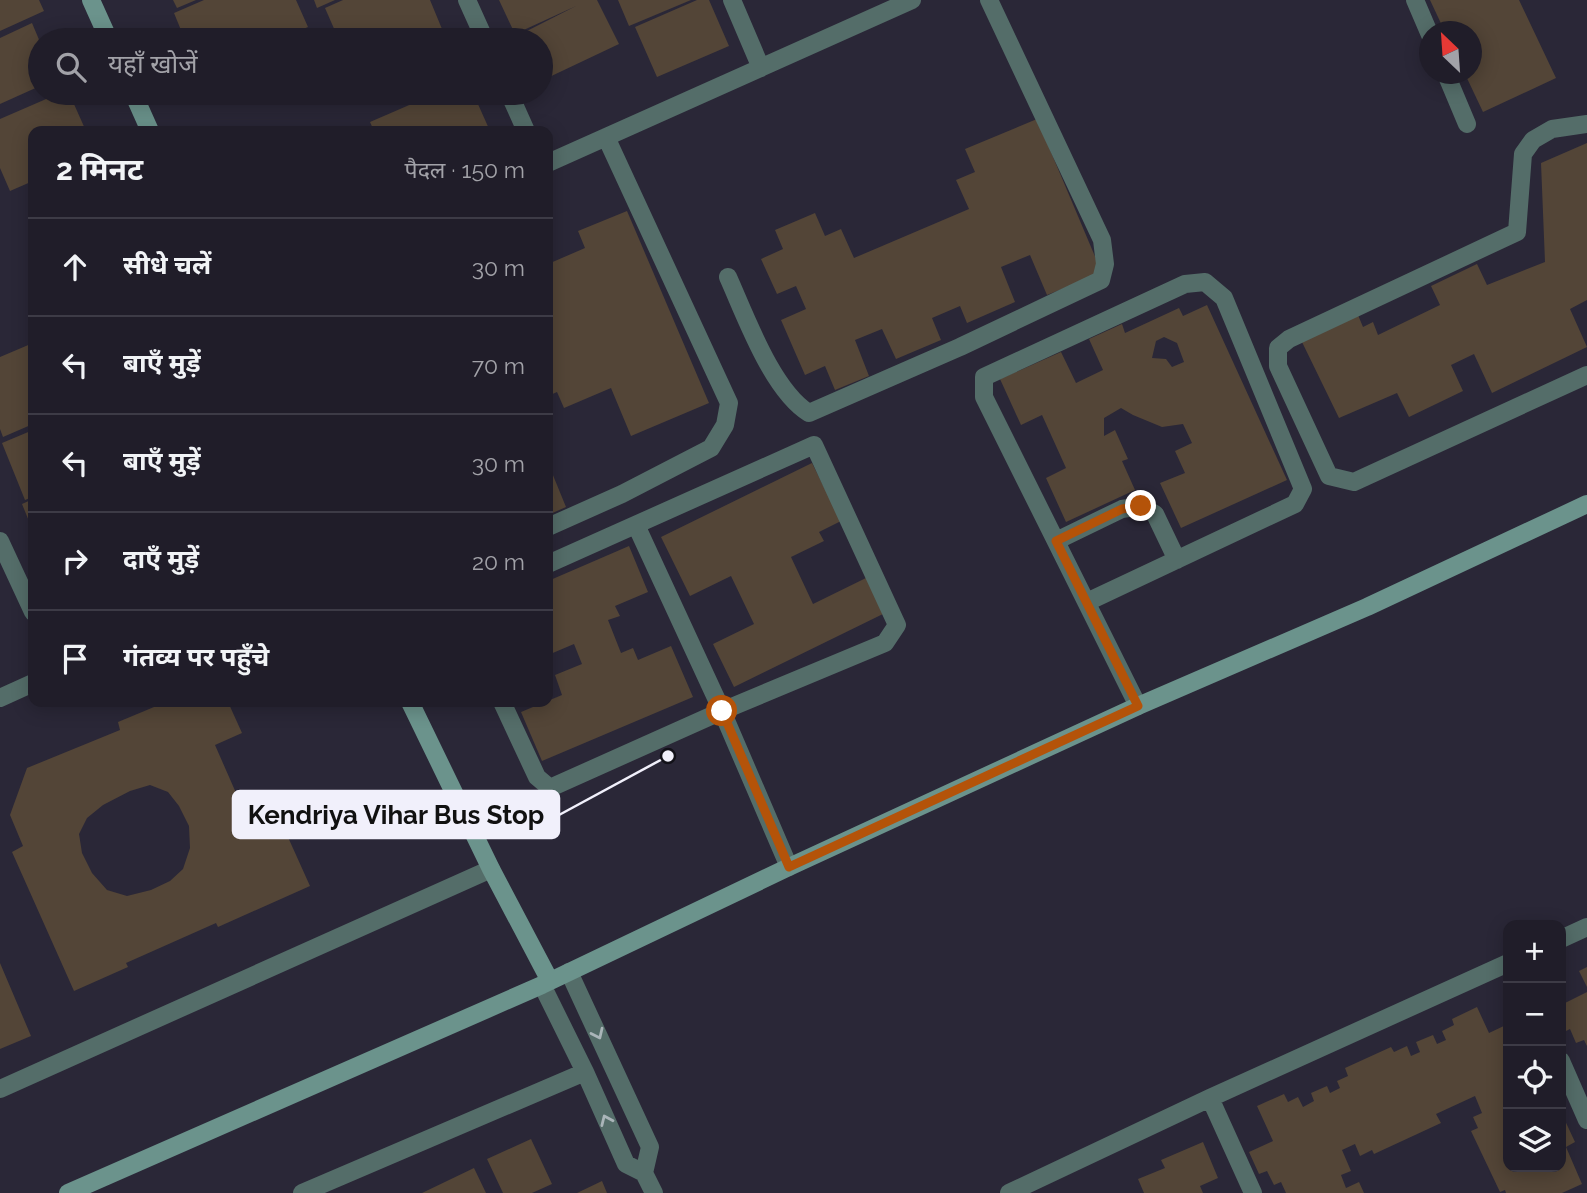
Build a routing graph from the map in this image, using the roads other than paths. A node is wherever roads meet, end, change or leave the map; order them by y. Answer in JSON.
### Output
{"nodes":[{"id":1,"x":91,"y":0,"type":"edge"},
{"id":2,"x":467,"y":0,"type":"edge"},
{"id":3,"x":732,"y":0,"type":"edge"},
{"id":4,"x":912,"y":0,"type":"edge"},
{"id":5,"x":989,"y":0,"type":"edge"},
{"id":6,"x":1415,"y":0,"type":"edge"},
{"id":7,"x":1424,"y":21,"type":"edge"},
{"id":8,"x":104,"y":28,"type":"edge"},
{"id":9,"x":480,"y":28,"type":"edge"},
{"id":10,"x":761,"y":68,"type":"junction"},
{"id":11,"x":1450,"y":84,"type":"edge"},
{"id":12,"x":138,"y":105,"type":"edge"},
{"id":13,"x":514,"y":105,"type":"edge"},
{"id":14,"x":1467,"y":124,"type":"dead end"},
{"id":15,"x":1587,"y":124,"type":"edge"},
{"id":16,"x":148,"y":126,"type":"edge"},
{"id":17,"x":524,"y":126,"type":"edge"},
{"id":18,"x":606,"y":137,"type":"junction"},
{"id":19,"x":553,"y":161,"type":"edge"},
{"id":20,"x":728,"y":277,"type":"dead end"},
{"id":21,"x":1587,"y":374,"type":"edge"},
{"id":22,"x":1587,"y":504,"type":"edge"},
{"id":23,"x":636,"y":524,"type":"junction"},
{"id":24,"x":553,"y":525,"type":"edge"},
{"id":25,"x":0,"y":541,"type":"edge"},
{"id":26,"x":1056,"y":541,"type":"junction"},
{"id":27,"x":1177,"y":560,"type":"junction"},
{"id":28,"x":553,"y":563,"type":"edge"},
{"id":29,"x":28,"y":601,"type":"edge"},
{"id":30,"x":1087,"y":602,"type":"junction"},
{"id":31,"x":28,"y":685,"type":"edge"},
{"id":32,"x":0,"y":698,"type":"edge"},
{"id":33,"x":1138,"y":706,"type":"junction"},
{"id":34,"x":412,"y":707,"type":"edge"},
{"id":35,"x":504,"y":707,"type":"edge"},
{"id":36,"x":722,"y":711,"type":"junction"},
{"id":37,"x":789,"y":867,"type":"junction"},
{"id":38,"x":491,"y":869,"type":"junction"},
{"id":39,"x":1587,"y":927,"type":"edge"},
{"id":40,"x":1566,"y":937,"type":"edge"},
{"id":41,"x":1503,"y":965,"type":"edge"},
{"id":42,"x":569,"y":972,"type":"junction"},
{"id":43,"x":546,"y":983,"type":"junction"},
{"id":44,"x":585,"y":1072,"type":"junction"},
{"id":45,"x":1566,"y":1072,"type":"edge"},
{"id":46,"x":0,"y":1089,"type":"edge"},
{"id":47,"x":1210,"y":1098,"type":"junction"},
{"id":48,"x":1587,"y":1120,"type":"edge"},
{"id":49,"x":644,"y":1173,"type":"junction"},
{"id":50,"x":68,"y":1193,"type":"edge"},
{"id":51,"x":302,"y":1193,"type":"edge"},
{"id":52,"x":654,"y":1193,"type":"edge"},
{"id":53,"x":1009,"y":1193,"type":"edge"},
{"id":54,"x":1253,"y":1193,"type":"edge"}],
"edges":[{"from":1,"to":8,"type":"street"},
{"from":2,"to":9,"type":"street"},
{"from":3,"to":10,"type":"street"},
{"from":4,"to":10,"type":"street"},
{"from":5,"to":20,"type":"street"},
{"from":6,"to":7,"type":"street"},
{"from":10,"to":18,"type":"street"},
{"from":11,"to":14,"type":"street"},
{"from":12,"to":16,"type":"street"},
{"from":13,"to":17,"type":"street"},
{"from":15,"to":21,"type":"street"},
{"from":18,"to":19,"type":"street"},
{"from":18,"to":24,"type":"street"},
{"from":22,"to":33,"type":"street"},
{"from":23,"to":28,"type":"street"},
{"from":23,"to":36,"type":"street"},
{"from":23,"to":36,"type":"street"},
{"from":25,"to":29,"type":"street"},
{"from":26,"to":27,"type":"street"},
{"from":26,"to":27,"type":"street"},
{"from":26,"to":30,"type":"street"},
{"from":27,"to":30,"type":"street"},
{"from":30,"to":33,"type":"street"},
{"from":31,"to":32,"type":"street"},
{"from":33,"to":37,"type":"street"},
{"from":34,"to":38,"type":"street"},
{"from":35,"to":36,"type":"street"},
{"from":36,"to":37,"type":"street"},
{"from":37,"to":42,"type":"street"},
{"from":38,"to":43,"type":"street"},
{"from":38,"to":46,"type":"street"},
{"from":39,"to":40,"type":"street"},
{"from":41,"to":47,"type":"street"},
{"from":42,"to":43,"type":"street"},
{"from":42,"to":49,"type":"street","one_way":true},
{"from":43,"to":44,"type":"street"},
{"from":43,"to":50,"type":"street"},
{"from":49,"to":44,"type":"street","one_way":true},
{"from":44,"to":51,"type":"street"},
{"from":45,"to":48,"type":"street"},
{"from":47,"to":53,"type":"street"},
{"from":47,"to":54,"type":"street"},
{"from":49,"to":52,"type":"street"}]}
